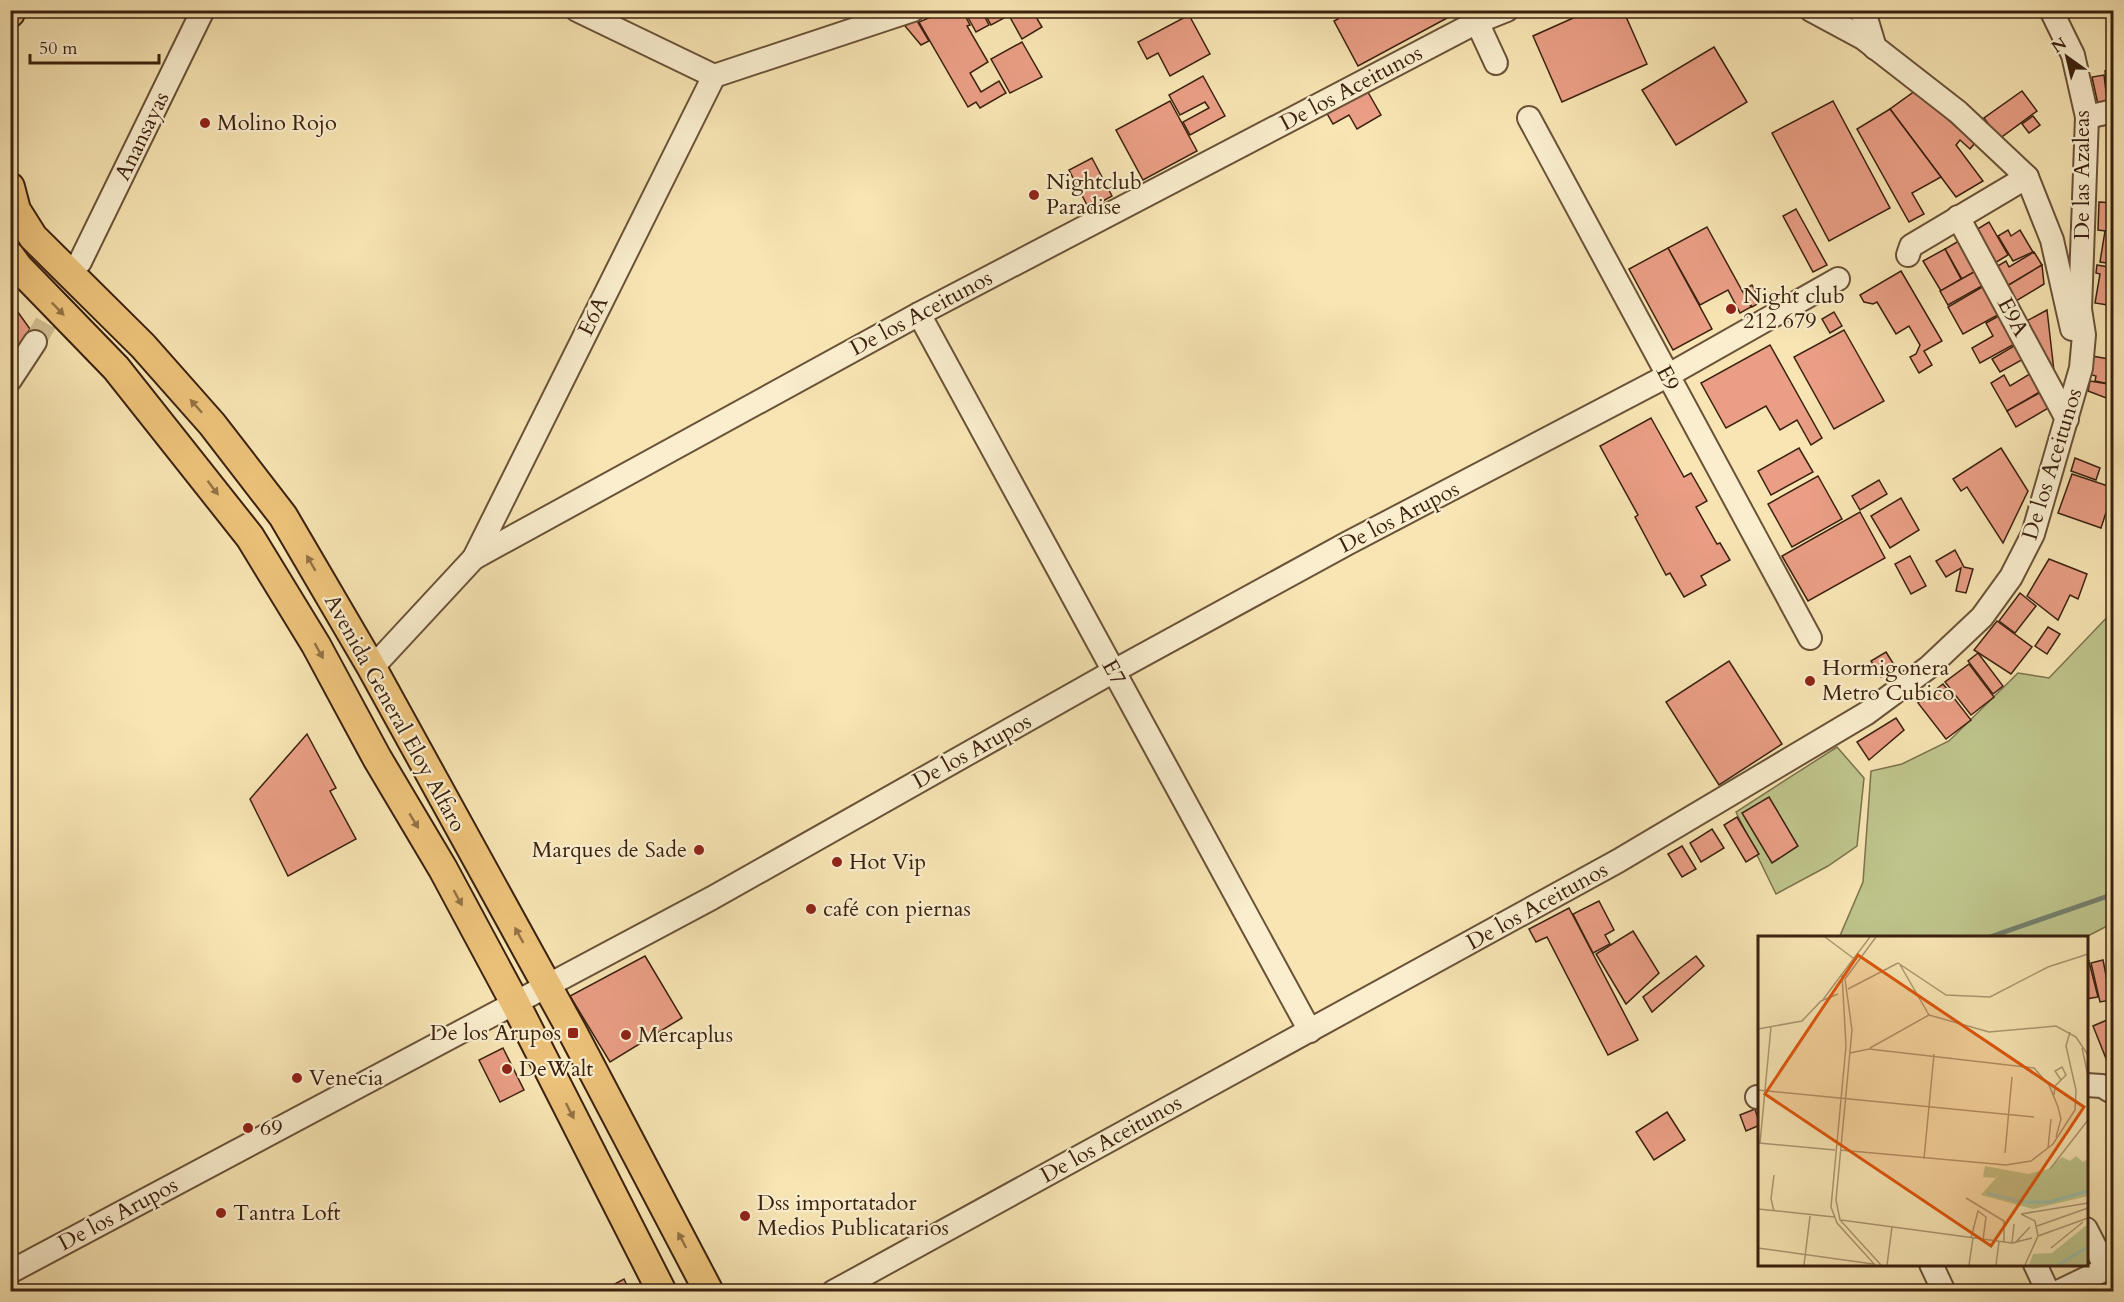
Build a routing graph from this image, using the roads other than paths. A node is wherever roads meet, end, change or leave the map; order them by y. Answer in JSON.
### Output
{"nodes":[{"id":1,"x":203,"y":10,"type":"edge"},
{"id":2,"x":577,"y":10,"type":"edge"},
{"id":3,"x":913,"y":10,"type":"edge"},
{"id":4,"x":1507,"y":10,"type":"edge"},
{"id":5,"x":1811,"y":10,"type":"edge"},
{"id":6,"x":1859,"y":10,"type":"edge"},
{"id":7,"x":2051,"y":10,"type":"edge"},
{"id":8,"x":1477,"y":22,"type":"junction"},
{"id":9,"x":1875,"y":48,"type":"junction"},
{"id":10,"x":1496,"y":63,"type":"dead end"},
{"id":11,"x":714,"y":76,"type":"junction"},
{"id":12,"x":2114,"y":111,"type":"edge"},
{"id":13,"x":2087,"y":117,"type":"junction"},
{"id":14,"x":1529,"y":118,"type":"dead end"},
{"id":15,"x":2027,"y":177,"type":"junction"},
{"id":16,"x":10,"y":187,"type":"edge"},
{"id":17,"x":1958,"y":217,"type":"junction"},
{"id":18,"x":1908,"y":255,"type":"dead end"},
{"id":19,"x":10,"y":256,"type":"edge"},
{"id":20,"x":80,"y":262,"type":"tunnel mouth"},
{"id":21,"x":1838,"y":279,"type":"dead end"},
{"id":22,"x":2080,"y":309,"type":"joint"},
{"id":23,"x":919,"y":314,"type":"junction"},
{"id":24,"x":34,"y":342,"type":"tunnel mouth"},
{"id":25,"x":2081,"y":368,"type":"junction"},
{"id":26,"x":1667,"y":376,"type":"junction"},
{"id":27,"x":10,"y":380,"type":"edge"},
{"id":28,"x":2067,"y":419,"type":"junction"},
{"id":29,"x":474,"y":558,"type":"junction"},
{"id":30,"x":1810,"y":638,"type":"dead end"},
{"id":31,"x":372,"y":668,"type":"junction"},
{"id":32,"x":1113,"y":671,"type":"junction"},
{"id":33,"x":547,"y":986,"type":"junction"},
{"id":34,"x":515,"y":1003,"type":"junction"},
{"id":35,"x":1310,"y":1031,"type":"junction"},
{"id":36,"x":2088,"y":1085,"type":"edge"},
{"id":37,"x":2114,"y":1093,"type":"edge"},
{"id":38,"x":2088,"y":1232,"type":"edge"},
{"id":39,"x":1932,"y":1266,"type":"edge"},
{"id":40,"x":2036,"y":1266,"type":"edge"},
{"id":41,"x":2110,"y":1267,"type":"edge"},
{"id":42,"x":10,"y":1272,"type":"edge"},
{"id":43,"x":662,"y":1292,"type":"edge"},
{"id":44,"x":709,"y":1292,"type":"edge"},
{"id":45,"x":833,"y":1292,"type":"edge"},
{"id":46,"x":1944,"y":1292,"type":"edge"},
{"id":47,"x":2048,"y":1292,"type":"edge"},
{"id":48,"x":2058,"y":1292,"type":"edge"}],
"edges":[{"from":1,"to":20,"type":"street","name":"Anansayas"},
{"from":2,"to":11,"type":"street"},
{"from":3,"to":11,"type":"street"},
{"from":4,"to":8,"type":"street","name":"De los Aceitunos"},
{"from":5,"to":9,"type":"street","name":"De los Aceitunos"},
{"from":6,"to":9,"type":"street"},
{"from":7,"to":13,"type":"street","name":"De las Azaleas"},
{"from":8,"to":10,"type":"street"},
{"from":8,"to":23,"type":"street","name":"De los Aceitunos"},
{"from":9,"to":15,"type":"street","name":"De los Aceitunos"},
{"from":11,"to":29,"type":"street","name":"E6A"},
{"from":12,"to":13,"type":"street"},
{"from":13,"to":22,"type":"street","name":"De las Azaleas"},
{"from":14,"to":26,"type":"street","name":"E9"},
{"from":15,"to":17,"type":"street"},
{"from":15,"to":25,"type":"street","name":"De los Aceitunos"},
{"from":31,"to":16,"type":"main road","name":"Avenida General Eloy Alfaro","one_way":true},
{"from":17,"to":18,"type":"street"},
{"from":17,"to":28,"type":"street","name":"E9A"},
{"from":19,"to":34,"type":"main road","name":"Avenida General Eloy Alfaro","one_way":true},
{"from":21,"to":26,"type":"street","name":"De los Arupos"},
{"from":22,"to":25,"type":"street","name":"De los Aceitunos"},
{"from":23,"to":29,"type":"street","name":"De los Aceitunos"},
{"from":23,"to":32,"type":"street","name":"E7"},
{"from":24,"to":27,"type":"street"},
{"from":25,"to":28,"type":"street","name":"De los Aceitunos"},
{"from":26,"to":30,"type":"street","name":"E9"},
{"from":26,"to":32,"type":"street","name":"De los Arupos"},
{"from":28,"to":35,"type":"street","name":"De los Aceitunos"},
{"from":29,"to":31,"type":"street","name":"De los Aceitunos"},
{"from":33,"to":31,"type":"main road","name":"Avenida General Eloy Alfaro","one_way":true},
{"from":32,"to":33,"type":"street","name":"De los Arupos"},
{"from":32,"to":35,"type":"street","name":"E7"},
{"from":33,"to":34,"type":"street","name":"De los Arupos"},
{"from":44,"to":33,"type":"main road","name":"Avenida General Eloy Alfaro","one_way":true},
{"from":34,"to":42,"type":"street","name":"De los Arupos"},
{"from":34,"to":43,"type":"main road","name":"Avenida General Eloy Alfaro","one_way":true},
{"from":35,"to":45,"type":"street","name":"De los Aceitunos"},
{"from":36,"to":37,"type":"street"},
{"from":38,"to":41,"type":"street"},
{"from":39,"to":46,"type":"street"},
{"from":40,"to":47,"type":"street"},
{"from":41,"to":48,"type":"street"}]}
